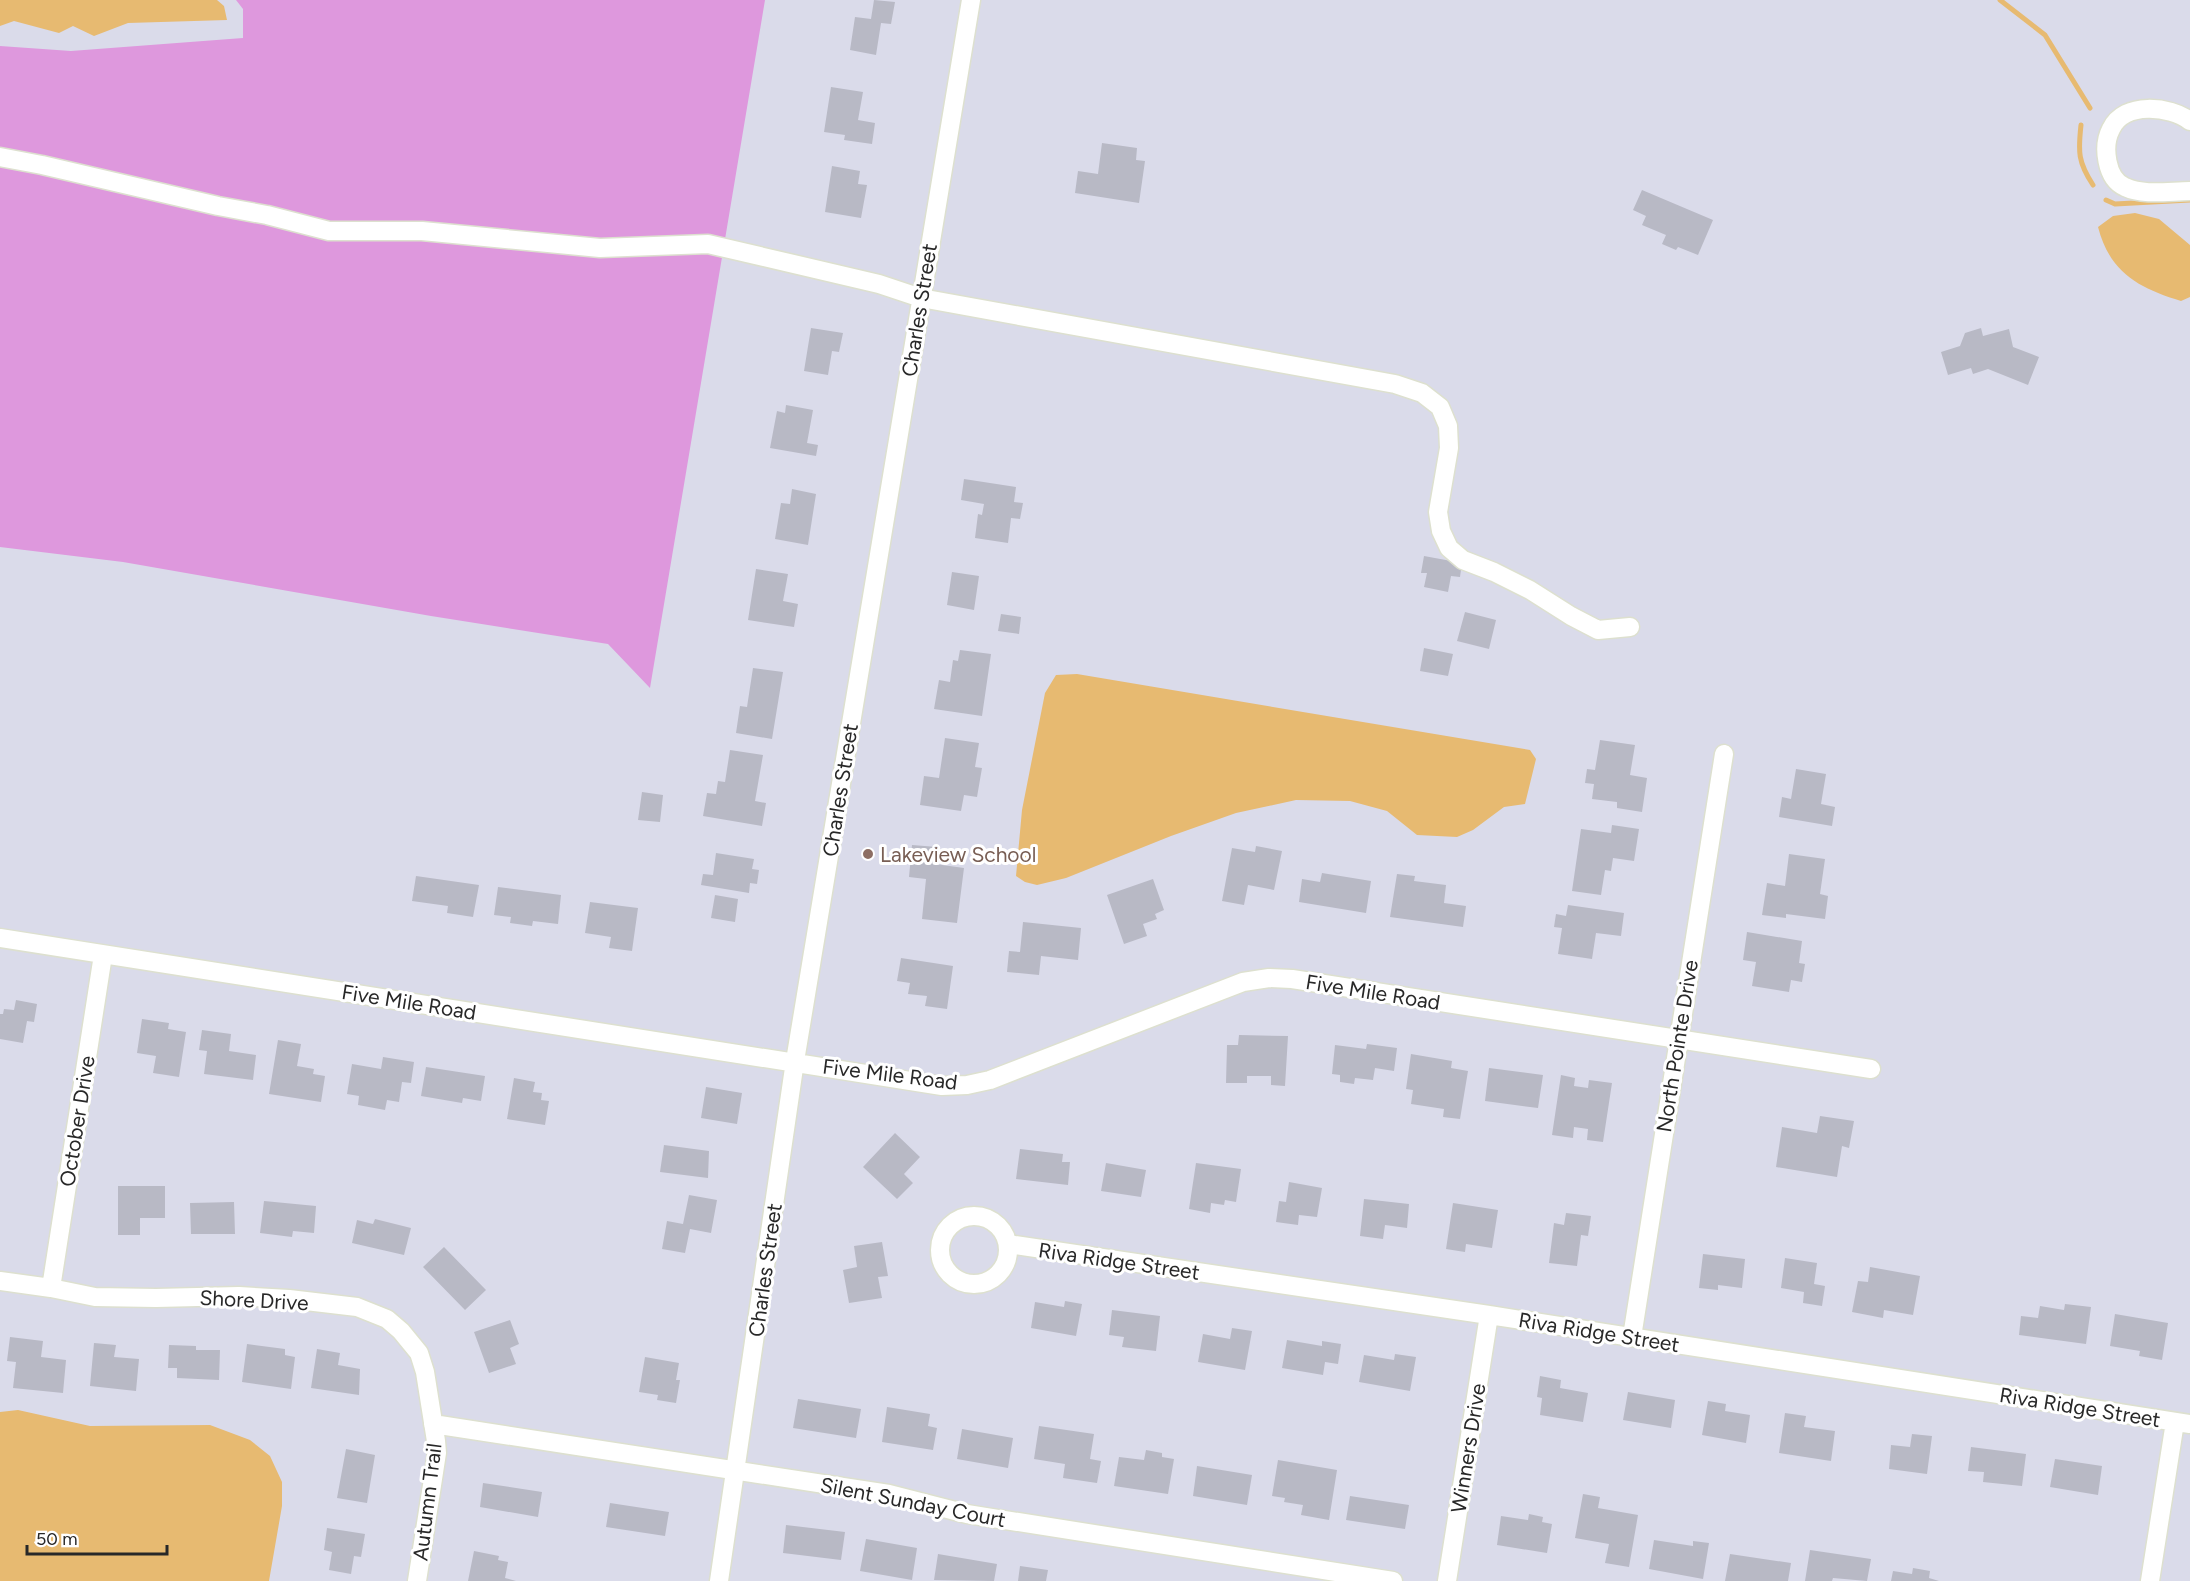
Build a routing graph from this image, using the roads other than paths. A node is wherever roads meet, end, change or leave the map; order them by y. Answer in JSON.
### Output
{"nodes":[{"id":1,"x":971,"y":0,"type":"edge"},
{"id":2,"x":2190,"y":121,"type":"edge"},
{"id":3,"x":0,"y":157,"type":"edge"},
{"id":4,"x":2190,"y":191,"type":"edge"},
{"id":5,"x":921,"y":298,"type":"junction"},
{"id":6,"x":1630,"y":627,"type":"dead end"},
{"id":7,"x":1724,"y":754,"type":"dead end"},
{"id":8,"x":0,"y":938,"type":"edge"},
{"id":9,"x":103,"y":955,"type":"junction"},
{"id":10,"x":1678,"y":1039,"type":"junction"},
{"id":11,"x":795,"y":1061,"type":"junction"},
{"id":12,"x":1871,"y":1069,"type":"dead end"},
{"id":13,"x":1008,"y":1244,"type":"dead end"},
{"id":14,"x":0,"y":1281,"type":"edge"},
{"id":15,"x":51,"y":1288,"type":"junction"},
{"id":16,"x":1489,"y":1315,"type":"junction"},
{"id":17,"x":1632,"y":1337,"type":"junction"},
{"id":18,"x":2183,"y":1423,"type":"edge"},
{"id":19,"x":433,"y":1424,"type":"junction"},
{"id":20,"x":735,"y":1472,"type":"junction"},
{"id":21,"x":417,"y":1581,"type":"edge"},
{"id":22,"x":719,"y":1581,"type":"edge"},
{"id":23,"x":1393,"y":1581,"type":"edge"},
{"id":24,"x":1447,"y":1581,"type":"edge"},
{"id":25,"x":2150,"y":1581,"type":"edge"}],
"edges":[{"from":1,"to":5,"type":"street","name":"Charles Street"},
{"from":2,"to":4,"type":"street"},
{"from":3,"to":5,"type":"street"},
{"from":5,"to":6,"type":"street"},
{"from":5,"to":11,"type":"street","name":"Charles Street"},
{"from":7,"to":10,"type":"street","name":"North Pointe Drive"},
{"from":8,"to":9,"type":"street","name":"Five Mile Road"},
{"from":9,"to":11,"type":"street","name":"Five Mile Road"},
{"from":9,"to":15,"type":"street","name":"October Drive"},
{"from":10,"to":11,"type":"street","name":"Five Mile Road"},
{"from":10,"to":12,"type":"street","name":"Five Mile Road"},
{"from":10,"to":17,"type":"street","name":"North Pointe Drive"},
{"from":11,"to":20,"type":"street","name":"Charles Street"},
{"from":13,"to":16,"type":"street","name":"Riva Ridge Street"},
{"from":14,"to":15,"type":"street","name":"Shore Drive"},
{"from":15,"to":19,"type":"street","name":"Shore Drive"},
{"from":16,"to":17,"type":"street","name":"Riva Ridge Street"},
{"from":16,"to":24,"type":"street","name":"Winners Drive"},
{"from":17,"to":18,"type":"street","name":"Riva Ridge Street"},
{"from":18,"to":25,"type":"street"},
{"from":19,"to":20,"type":"street","name":"Silent Sunday Court"},
{"from":19,"to":21,"type":"street","name":"Autumn Trail"},
{"from":20,"to":22,"type":"street","name":"Charles Street"},
{"from":20,"to":23,"type":"street","name":"Silent Sunday Court"}]}
